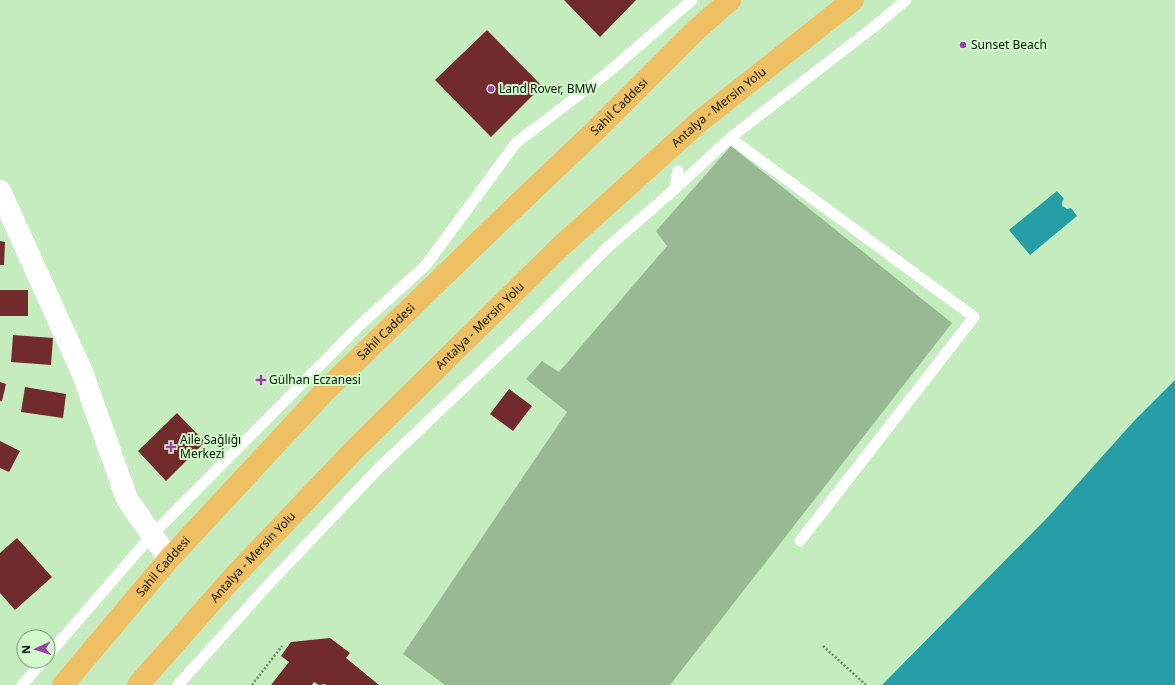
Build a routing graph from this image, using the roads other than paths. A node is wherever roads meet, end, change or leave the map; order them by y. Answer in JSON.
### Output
{"nodes":[{"id":1,"x":692,"y":0,"type":"edge"},
{"id":2,"x":730,"y":0,"type":"edge"},
{"id":3,"x":852,"y":0,"type":"edge"},
{"id":4,"x":906,"y":0,"type":"edge"},
{"id":5,"x":730,"y":138,"type":"junction"},
{"id":6,"x":678,"y":171,"type":"dead end"},
{"id":7,"x":675,"y":189,"type":"junction"},
{"id":8,"x":0,"y":191,"type":"edge"},
{"id":9,"x":152,"y":535,"type":"junction"},
{"id":10,"x":800,"y":541,"type":"dead end"},
{"id":11,"x":169,"y":559,"type":"junction"},
{"id":12,"x":56,"y":646,"type":"edge"},
{"id":13,"x":36,"y":669,"type":"edge"},
{"id":14,"x":22,"y":685,"type":"edge"},
{"id":15,"x":63,"y":685,"type":"edge"},
{"id":16,"x":138,"y":685,"type":"edge"},
{"id":17,"x":178,"y":685,"type":"edge"}],
"edges":[{"from":1,"to":9,"type":"lane"},
{"from":2,"to":11,"type":"highway","name":"Sahil Caddesi"},
{"from":3,"to":16,"type":"highway","name":"Antalya - Mersin Yolu"},
{"from":4,"to":5,"type":"lane"},
{"from":5,"to":7,"type":"lane"},
{"from":5,"to":10,"type":"lane"},
{"from":6,"to":7,"type":"lane"},
{"from":7,"to":17,"type":"lane"},
{"from":8,"to":9,"type":"street"},
{"from":9,"to":11,"type":"street"},
{"from":9,"to":12,"type":"lane"},
{"from":11,"to":15,"type":"highway","name":"Sahil Caddesi"},
{"from":13,"to":14,"type":"lane"}]}
